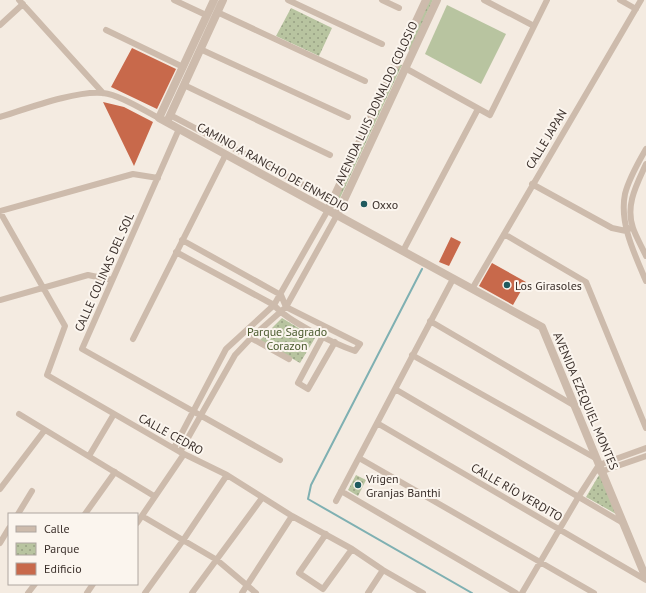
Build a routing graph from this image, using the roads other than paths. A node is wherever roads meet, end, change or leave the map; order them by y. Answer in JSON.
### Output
{"nodes":[{"id":1,"x":174,"y":0,"type":"edge"},
{"id":2,"x":214,"y":0,"type":"edge"},
{"id":3,"x":223,"y":0,"type":"edge"},
{"id":4,"x":288,"y":0,"type":"edge"},
{"id":5,"x":382,"y":0,"type":"edge"},
{"id":6,"x":426,"y":0,"type":"edge"},
{"id":7,"x":437,"y":0,"type":"edge"},
{"id":8,"x":484,"y":0,"type":"edge"},
{"id":9,"x":547,"y":0,"type":"edge"},
{"id":10,"x":620,"y":0,"type":"edge"},
{"id":11,"x":641,"y":0,"type":"edge"},
{"id":12,"x":21,"y":2,"type":"edge"},
{"id":13,"x":399,"y":8,"type":"dead end"},
{"id":14,"x":636,"y":9,"type":"junction"},
{"id":15,"x":218,"y":12,"type":"junction"},
{"id":16,"x":206,"y":15,"type":"junction"},
{"id":17,"x":0,"y":25,"type":"edge"},
{"id":18,"x":534,"y":26,"type":"junction"},
{"id":19,"x":106,"y":30,"type":"dead end"},
{"id":20,"x":382,"y":44,"type":"dead end"},
{"id":21,"x":200,"y":48,"type":"junction"},
{"id":22,"x":399,"y":56,"type":"junction"},
{"id":23,"x":406,"y":64,"type":"junction"},
{"id":24,"x":182,"y":67,"type":"junction"},
{"id":25,"x":365,"y":81,"type":"dead end"},
{"id":26,"x":184,"y":85,"type":"junction"},
{"id":27,"x":103,"y":93,"type":"junction"},
{"id":28,"x":478,"y":109,"type":"junction"},
{"id":29,"x":348,"y":116,"type":"dead end"},
{"id":30,"x":0,"y":117,"type":"edge"},
{"id":31,"x":165,"y":118,"type":"junction"},
{"id":32,"x":179,"y":129,"type":"junction"},
{"id":33,"x":646,"y":149,"type":"edge"},
{"id":34,"x":226,"y":154,"type":"junction"},
{"id":35,"x":330,"y":155,"type":"dead end"},
{"id":36,"x":646,"y":164,"type":"edge"},
{"id":37,"x":158,"y":178,"type":"junction"},
{"id":38,"x":532,"y":184,"type":"junction"},
{"id":39,"x":313,"y":190,"type":"dead end"},
{"id":40,"x":328,"y":210,"type":"junction"},
{"id":41,"x":0,"y":211,"type":"edge"},
{"id":42,"x":337,"y":216,"type":"junction"},
{"id":43,"x":632,"y":226,"type":"junction"},
{"id":44,"x":626,"y":231,"type":"junction"},
{"id":45,"x":504,"y":234,"type":"junction"},
{"id":46,"x":182,"y":240,"type":"junction"},
{"id":47,"x":403,"y":251,"type":"junction"},
{"id":48,"x":176,"y":252,"type":"junction"},
{"id":49,"x":646,"y":256,"type":"edge"},
{"id":50,"x":453,"y":279,"type":"junction"},
{"id":51,"x":112,"y":280,"type":"junction"},
{"id":52,"x":646,"y":281,"type":"edge"},
{"id":53,"x":43,"y":288,"type":"junction"},
{"id":54,"x":472,"y":290,"type":"junction"},
{"id":55,"x":281,"y":295,"type":"junction"},
{"id":56,"x":0,"y":300,"type":"edge"},
{"id":57,"x":274,"y":305,"type":"junction"},
{"id":58,"x":286,"y":307,"type":"junction"},
{"id":59,"x":281,"y":313,"type":"junction"},
{"id":60,"x":430,"y":321,"type":"junction"},
{"id":61,"x":323,"y":336,"type":"junction"},
{"id":62,"x":251,"y":338,"type":"junction"},
{"id":63,"x":134,"y":339,"type":"dead end"},
{"id":64,"x":335,"y":342,"type":"junction"},
{"id":65,"x":412,"y":355,"type":"junction"},
{"id":66,"x":289,"y":360,"type":"dead end"},
{"id":67,"x":395,"y":389,"type":"junction"},
{"id":68,"x":574,"y":406,"type":"junction"},
{"id":69,"x":193,"y":411,"type":"junction"},
{"id":70,"x":19,"y":414,"type":"dead end"},
{"id":71,"x":114,"y":414,"type":"junction"},
{"id":72,"x":201,"y":415,"type":"junction"},
{"id":73,"x":377,"y":423,"type":"junction"},
{"id":74,"x":646,"y":428,"type":"edge"},
{"id":75,"x":44,"y":431,"type":"junction"},
{"id":76,"x":174,"y":448,"type":"junction"},
{"id":77,"x":646,"y":448,"type":"edge"},
{"id":78,"x":182,"y":453,"type":"junction"},
{"id":79,"x":89,"y":456,"type":"junction"},
{"id":80,"x":646,"y":456,"type":"edge"},
{"id":81,"x":359,"y":458,"type":"junction"},
{"id":82,"x":280,"y":460,"type":"dead end"},
{"id":83,"x":598,"y":467,"type":"junction"},
{"id":84,"x":115,"y":472,"type":"junction"},
{"id":85,"x":227,"y":476,"type":"junction"},
{"id":86,"x":0,"y":489,"type":"edge"},
{"id":87,"x":32,"y":490,"type":"dead end"},
{"id":88,"x":341,"y":491,"type":"junction"},
{"id":89,"x":154,"y":496,"type":"junction"},
{"id":90,"x":579,"y":496,"type":"junction"},
{"id":91,"x":262,"y":498,"type":"junction"},
{"id":92,"x":336,"y":501,"type":"dead end"},
{"id":93,"x":19,"y":513,"type":"edge"},
{"id":94,"x":86,"y":513,"type":"edge"},
{"id":95,"x":142,"y":516,"type":"junction"},
{"id":96,"x":292,"y":516,"type":"junction"},
{"id":97,"x":138,"y":522,"type":"edge"},
{"id":98,"x":623,"y":523,"type":"junction"},
{"id":99,"x":8,"y":530,"type":"edge"},
{"id":100,"x":559,"y":530,"type":"junction"},
{"id":101,"x":326,"y":534,"type":"junction"},
{"id":102,"x":184,"y":539,"type":"junction"},
{"id":103,"x":0,"y":543,"type":"edge"},
{"id":104,"x":352,"y":549,"type":"junction"},
{"id":105,"x":217,"y":560,"type":"junction"},
{"id":106,"x":540,"y":562,"type":"junction"},
{"id":107,"x":383,"y":570,"type":"junction"},
{"id":108,"x":646,"y":579,"type":"edge"},
{"id":109,"x":34,"y":585,"type":"edge"},
{"id":110,"x":247,"y":587,"type":"junction"},
{"id":111,"x":415,"y":591,"type":"edge"},
{"id":112,"x":28,"y":593,"type":"edge"},
{"id":113,"x":145,"y":593,"type":"edge"},
{"id":114,"x":192,"y":593,"type":"edge"},
{"id":115,"x":242,"y":593,"type":"edge"},
{"id":116,"x":256,"y":593,"type":"edge"},
{"id":117,"x":368,"y":593,"type":"edge"},
{"id":118,"x":423,"y":593,"type":"edge"},
{"id":119,"x":516,"y":593,"type":"edge"},
{"id":120,"x":522,"y":593,"type":"edge"},
{"id":121,"x":594,"y":593,"type":"edge"}],
"edges":[{"from":1,"to":16,"type":"street"},
{"from":2,"to":16,"type":"street"},
{"from":3,"to":15,"type":"street"},
{"from":4,"to":20,"type":"street"},
{"from":5,"to":13,"type":"street"},
{"from":6,"to":22,"type":"street","name":"AVENIDA LUIS DONALDO COLOSIO"},
{"from":7,"to":23,"type":"street","name":"AVENIDA LUIS DONALDO COLOSIO"},
{"from":8,"to":18,"type":"street"},
{"from":9,"to":18,"type":"street"},
{"from":10,"to":14,"type":"street"},
{"from":11,"to":14,"type":"street","name":"CALLE JAPAN"},
{"from":12,"to":17,"type":"street"},
{"from":12,"to":27,"type":"street"},
{"from":14,"to":38,"type":"street","name":"CALLE JAPAN"},
{"from":15,"to":21,"type":"street"},
{"from":15,"to":25,"type":"street"},
{"from":16,"to":24,"type":"street"},
{"from":18,"to":28,"type":"street"},
{"from":19,"to":24,"type":"street"},
{"from":21,"to":26,"type":"street"},
{"from":21,"to":29,"type":"street"},
{"from":22,"to":23,"type":"street"},
{"from":22,"to":40,"type":"street","name":"AVENIDA LUIS DONALDO COLOSIO"},
{"from":23,"to":28,"type":"street"},
{"from":23,"to":42,"type":"street","name":"AVENIDA LUIS DONALDO COLOSIO"},
{"from":24,"to":31,"type":"street"},
{"from":26,"to":31,"type":"street"},
{"from":26,"to":35,"type":"street"},
{"from":27,"to":30,"type":"street"},
{"from":27,"to":31,"type":"street"},
{"from":28,"to":47,"type":"street"},
{"from":31,"to":32,"type":"street","name":"CAMINO A RANCHO DE ENMEDIO"},
{"from":31,"to":39,"type":"street"},
{"from":32,"to":34,"type":"street","name":"CAMINO A RANCHO DE ENMEDIO"},
{"from":32,"to":37,"type":"street","name":"CALLE COLINAS DEL SOL"},
{"from":33,"to":44,"type":"street"},
{"from":34,"to":40,"type":"street","name":"CAMINO A RANCHO DE ENMEDIO"},
{"from":34,"to":46,"type":"street"},
{"from":36,"to":43,"type":"street"},
{"from":37,"to":41,"type":"street"},
{"from":37,"to":51,"type":"street","name":"CALLE COLINAS DEL SOL"},
{"from":38,"to":44,"type":"street"},
{"from":38,"to":45,"type":"street","name":"CALLE JAPAN"},
{"from":40,"to":42,"type":"street","name":"CAMINO A RANCHO DE ENMEDIO"},
{"from":40,"to":55,"type":"street"},
{"from":41,"to":53,"type":"street"},
{"from":42,"to":47,"type":"street","name":"CAMINO A RANCHO DE ENMEDIO"},
{"from":42,"to":58,"type":"street"},
{"from":43,"to":44,"type":"street"},
{"from":43,"to":49,"type":"street"},
{"from":44,"to":52,"type":"street"},
{"from":45,"to":54,"type":"street","name":"CALLE JAPAN"},
{"from":45,"to":74,"type":"street"},
{"from":46,"to":48,"type":"street"},
{"from":46,"to":55,"type":"street"},
{"from":47,"to":50,"type":"street","name":"CAMINO A RANCHO DE ENMEDIO"},
{"from":48,"to":57,"type":"street"},
{"from":48,"to":63,"type":"street"},
{"from":50,"to":54,"type":"street","name":"AVENIDA EZEQUIEL MONTES"},
{"from":50,"to":60,"type":"street"},
{"from":51,"to":53,"type":"street"},
{"from":51,"to":69,"type":"street","name":"CALLE COLINAS DEL SOL"},
{"from":53,"to":56,"type":"street"},
{"from":53,"to":71,"type":"street","name":"CALLE CEDRO"},
{"from":54,"to":68,"type":"street","name":"AVENIDA EZEQUIEL MONTES"},
{"from":55,"to":57,"type":"street"},
{"from":55,"to":58,"type":"street"},
{"from":57,"to":59,"type":"street"},
{"from":57,"to":69,"type":"street"},
{"from":58,"to":59,"type":"street"},
{"from":58,"to":64,"type":"street"},
{"from":59,"to":61,"type":"street"},
{"from":59,"to":62,"type":"street"},
{"from":60,"to":65,"type":"street"},
{"from":60,"to":68,"type":"street"},
{"from":61,"to":64,"type":"street"},
{"from":61,"to":64,"type":"street"},
{"from":62,"to":66,"type":"street"},
{"from":62,"to":72,"type":"street"},
{"from":65,"to":67,"type":"street"},
{"from":65,"to":83,"type":"street"},
{"from":67,"to":73,"type":"street"},
{"from":67,"to":90,"type":"street"},
{"from":68,"to":83,"type":"street","name":"AVENIDA EZEQUIEL MONTES"},
{"from":69,"to":72,"type":"street","name":"CALLE COLINAS DEL SOL"},
{"from":69,"to":76,"type":"street"},
{"from":70,"to":75,"type":"street"},
{"from":71,"to":76,"type":"street","name":"CALLE CEDRO"},
{"from":71,"to":79,"type":"street"},
{"from":72,"to":78,"type":"street"},
{"from":72,"to":82,"type":"street","name":"CALLE COLINAS DEL SOL"},
{"from":73,"to":81,"type":"street"},
{"from":73,"to":100,"type":"street","name":"CALLE RÍO VERDITO"},
{"from":75,"to":79,"type":"street"},
{"from":75,"to":86,"type":"street"},
{"from":76,"to":78,"type":"street","name":"CALLE CEDRO"},
{"from":77,"to":83,"type":"street"},
{"from":78,"to":85,"type":"street","name":"CALLE CEDRO"},
{"from":78,"to":89,"type":"street"},
{"from":79,"to":84,"type":"street"},
{"from":80,"to":83,"type":"street"},
{"from":81,"to":88,"type":"street"},
{"from":81,"to":106,"type":"street"},
{"from":83,"to":90,"type":"street"},
{"from":83,"to":98,"type":"street","name":"AVENIDA EZEQUIEL MONTES"},
{"from":84,"to":89,"type":"street"},
{"from":84,"to":94,"type":"street"},
{"from":85,"to":91,"type":"street","name":"CALLE CEDRO"},
{"from":85,"to":102,"type":"street"},
{"from":87,"to":93,"type":"street"},
{"from":88,"to":92,"type":"street"},
{"from":88,"to":119,"type":"street"},
{"from":89,"to":95,"type":"street"},
{"from":90,"to":98,"type":"street"},
{"from":90,"to":100,"type":"street"},
{"from":91,"to":96,"type":"street","name":"CALLE CEDRO"},
{"from":91,"to":105,"type":"street"},
{"from":95,"to":97,"type":"street"},
{"from":95,"to":102,"type":"street"},
{"from":96,"to":101,"type":"street","name":"CALLE CEDRO"},
{"from":96,"to":110,"type":"street"},
{"from":98,"to":108,"type":"street","name":"AVENIDA EZEQUIEL MONTES"},
{"from":99,"to":103,"type":"street"},
{"from":100,"to":106,"type":"street"},
{"from":100,"to":108,"type":"street","name":"CALLE RÍO VERDITO"},
{"from":101,"to":104,"type":"street","name":"CALLE CEDRO"},
{"from":101,"to":104,"type":"street"},
{"from":102,"to":105,"type":"street"},
{"from":102,"to":113,"type":"street"},
{"from":104,"to":107,"type":"street","name":"CALLE CEDRO"},
{"from":105,"to":110,"type":"street"},
{"from":105,"to":114,"type":"street"},
{"from":106,"to":120,"type":"street"},
{"from":106,"to":121,"type":"street"},
{"from":107,"to":111,"type":"street","name":"CALLE CEDRO"},
{"from":107,"to":117,"type":"street"},
{"from":109,"to":112,"type":"street"},
{"from":110,"to":115,"type":"street"},
{"from":110,"to":116,"type":"street"},
{"from":111,"to":118,"type":"street","name":"CALLE CEDRO"}]}
